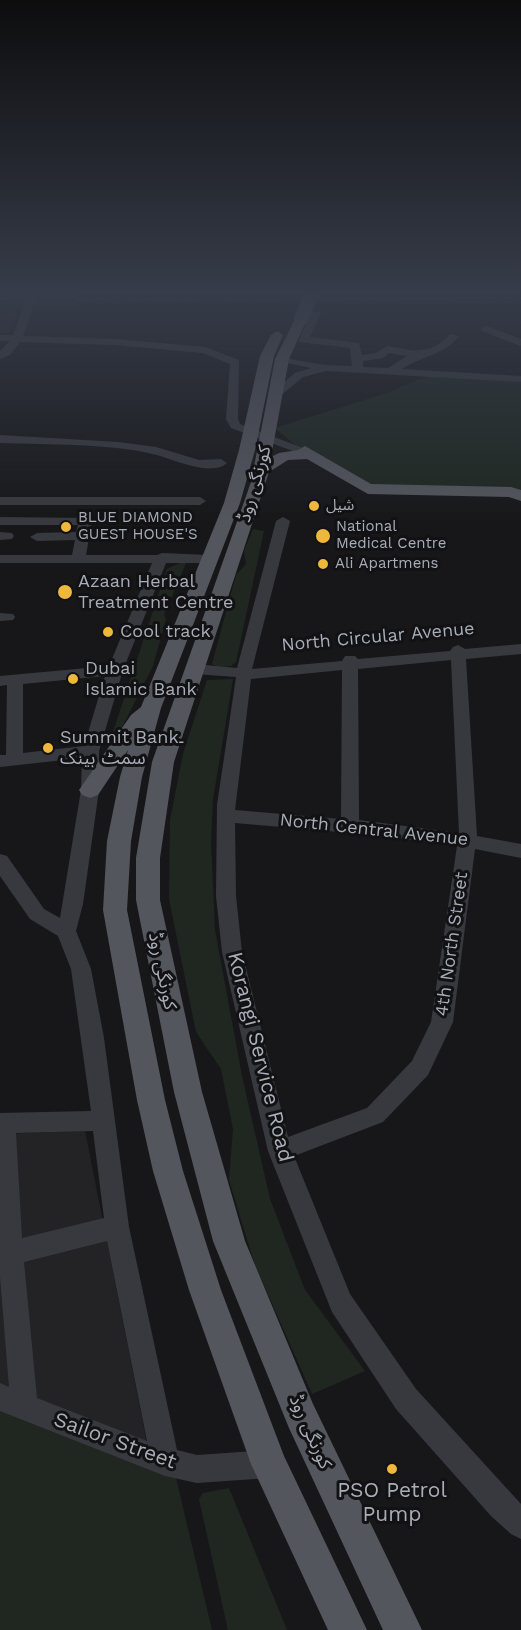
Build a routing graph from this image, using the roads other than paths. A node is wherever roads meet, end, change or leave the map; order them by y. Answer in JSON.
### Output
{"nodes":[{"id":1,"x":235,"y":369,"type":"edge"},
{"id":2,"x":264,"y":369,"type":"edge"},
{"id":3,"x":280,"y":369,"type":"edge"},
{"id":4,"x":324,"y":369,"type":"edge"},
{"id":5,"x":373,"y":369,"type":"edge"},
{"id":6,"x":395,"y":369,"type":"edge"},
{"id":7,"x":388,"y":373,"type":"junction"},
{"id":8,"x":521,"y":379,"type":"edge"},
{"id":9,"x":275,"y":395,"type":"junction"},
{"id":10,"x":269,"y":431,"type":"junction"},
{"id":11,"x":251,"y":432,"type":"junction"},
{"id":12,"x":0,"y":440,"type":"edge"},
{"id":13,"x":305,"y":451,"type":"junction"},
{"id":14,"x":221,"y":463,"type":"dead end"},
{"id":15,"x":260,"y":471,"type":"junction"},
{"id":16,"x":521,"y":496,"type":"edge"},
{"id":17,"x":0,"y":501,"type":"edge"},
{"id":18,"x":200,"y":501,"type":"dead end"},
{"id":19,"x":0,"y":521,"type":"edge"},
{"id":20,"x":282,"y":521,"type":"dead end"},
{"id":21,"x":82,"y":536,"type":"junction"},
{"id":22,"x":37,"y":537,"type":"dead end"},
{"id":23,"x":162,"y":557,"type":"junction"},
{"id":24,"x":78,"y":558,"type":"junction"},
{"id":25,"x":0,"y":559,"type":"edge"},
{"id":26,"x":208,"y":559,"type":"junction"},
{"id":27,"x":521,"y":643,"type":"edge"},
{"id":28,"x":521,"y":649,"type":"edge"},
{"id":29,"x":458,"y":652,"type":"junction"},
{"id":30,"x":351,"y":662,"type":"junction"},
{"id":31,"x":195,"y":669,"type":"junction"},
{"id":32,"x":115,"y":670,"type":"junction"},
{"id":33,"x":243,"y":671,"type":"junction"},
{"id":34,"x":8,"y":681,"type":"edge"},
{"id":35,"x":151,"y":708,"type":"junction"},
{"id":36,"x":91,"y":751,"type":"junction"},
{"id":37,"x":8,"y":761,"type":"edge"},
{"id":38,"x":90,"y":790,"type":"junction"},
{"id":39,"x":226,"y":811,"type":"junction"},
{"id":40,"x":350,"y":819,"type":"junction"},
{"id":41,"x":468,"y":834,"type":"junction"},
{"id":42,"x":521,"y":840,"type":"edge"},
{"id":43,"x":521,"y":851,"type":"edge"},
{"id":44,"x":0,"y":861,"type":"edge"},
{"id":45,"x":73,"y":904,"type":"junction"},
{"id":46,"x":37,"y":914,"type":"junction"},
{"id":47,"x":66,"y":931,"type":"junction"},
{"id":48,"x":102,"y":1121,"type":"junction"},
{"id":49,"x":2,"y":1123,"type":"edge"},
{"id":50,"x":280,"y":1151,"type":"junction"},
{"id":51,"x":117,"y":1227,"type":"junction"},
{"id":52,"x":6,"y":1253,"type":"edge"},
{"id":53,"x":12,"y":1402,"type":"edge"},
{"id":54,"x":165,"y":1462,"type":"junction"},
{"id":55,"x":269,"y":1464,"type":"junction"},
{"id":56,"x":521,"y":1524,"type":"edge"},
{"id":57,"x":348,"y":1630,"type":"edge"},
{"id":58,"x":403,"y":1630,"type":"edge"}],
"edges":[{"from":1,"to":11,"type":"street"},
{"from":2,"to":11,"type":"main road","name":"کورنگی روڈ"},
{"from":3,"to":9,"type":"main road","name":"کورنگی روڈ"},
{"from":4,"to":9,"type":"street"},
{"from":5,"to":7,"type":"street"},
{"from":6,"to":7,"type":"street"},
{"from":7,"to":8,"type":"street"},
{"from":9,"to":10,"type":"main road","name":"کورنگی روڈ"},
{"from":10,"to":11,"type":"street"},
{"from":10,"to":13,"type":"main road"},
{"from":10,"to":15,"type":"main road","name":"کورنگی روڈ"},
{"from":11,"to":26,"type":"main road","name":"کورنگی روڈ"},
{"from":12,"to":14,"type":"street"},
{"from":13,"to":15,"type":"main road"},
{"from":13,"to":16,"type":"main road"},
{"from":15,"to":31,"type":"main road","name":"کورنگی روڈ"},
{"from":17,"to":18,"type":"street"},
{"from":19,"to":21,"type":"street"},
{"from":20,"to":33,"type":"street","name":"Korangi Service Road"},
{"from":21,"to":22,"type":"street"},
{"from":21,"to":24,"type":"street"},
{"from":23,"to":24,"type":"street"},
{"from":23,"to":26,"type":"street"},
{"from":23,"to":32,"type":"street"},
{"from":24,"to":25,"type":"street"},
{"from":26,"to":35,"type":"main road","name":"کورنگی روڈ"},
{"from":27,"to":29,"type":"street","name":"North Circular Avenue"},
{"from":28,"to":29,"type":"street","name":"North Circular Avenue"},
{"from":29,"to":30,"type":"street","name":"North Circular Avenue"},
{"from":29,"to":41,"type":"street","name":"4th North Street"},
{"from":30,"to":33,"type":"street","name":"North Circular Avenue"},
{"from":30,"to":40,"type":"street"},
{"from":31,"to":33,"type":"street","name":"North Circular Avenue"},
{"from":31,"to":58,"type":"main road","name":"کورنگی روڈ"},
{"from":32,"to":34,"type":"street"},
{"from":32,"to":36,"type":"street"},
{"from":33,"to":39,"type":"street","name":"Korangi Service Road"},
{"from":34,"to":37,"type":"street"},
{"from":35,"to":38,"type":"main road"},
{"from":35,"to":55,"type":"main road","name":"کورنگی روڈ"},
{"from":36,"to":37,"type":"street"},
{"from":36,"to":38,"type":"street"},
{"from":38,"to":45,"type":"street"},
{"from":39,"to":40,"type":"street","name":"North Central Avenue"},
{"from":39,"to":50,"type":"street","name":"Korangi Service Road"},
{"from":40,"to":41,"type":"street","name":"North Central Avenue"},
{"from":41,"to":42,"type":"street","name":"North Central Avenue"},
{"from":41,"to":43,"type":"street","name":"North Central Avenue"},
{"from":41,"to":50,"type":"street","name":"4th North Street"},
{"from":44,"to":46,"type":"street"},
{"from":45,"to":46,"type":"street"},
{"from":45,"to":47,"type":"street"},
{"from":46,"to":47,"type":"street"},
{"from":47,"to":48,"type":"street"},
{"from":48,"to":49,"type":"street"},
{"from":48,"to":51,"type":"street"},
{"from":49,"to":52,"type":"street"},
{"from":50,"to":56,"type":"street","name":"Korangi Service Road"},
{"from":51,"to":52,"type":"street"},
{"from":51,"to":54,"type":"street"},
{"from":52,"to":53,"type":"street"},
{"from":53,"to":54,"type":"street","name":"Sailor Street"},
{"from":54,"to":55,"type":"street","name":"Sailor Street"},
{"from":55,"to":57,"type":"main road","name":"کورنگی روڈ"}]}
